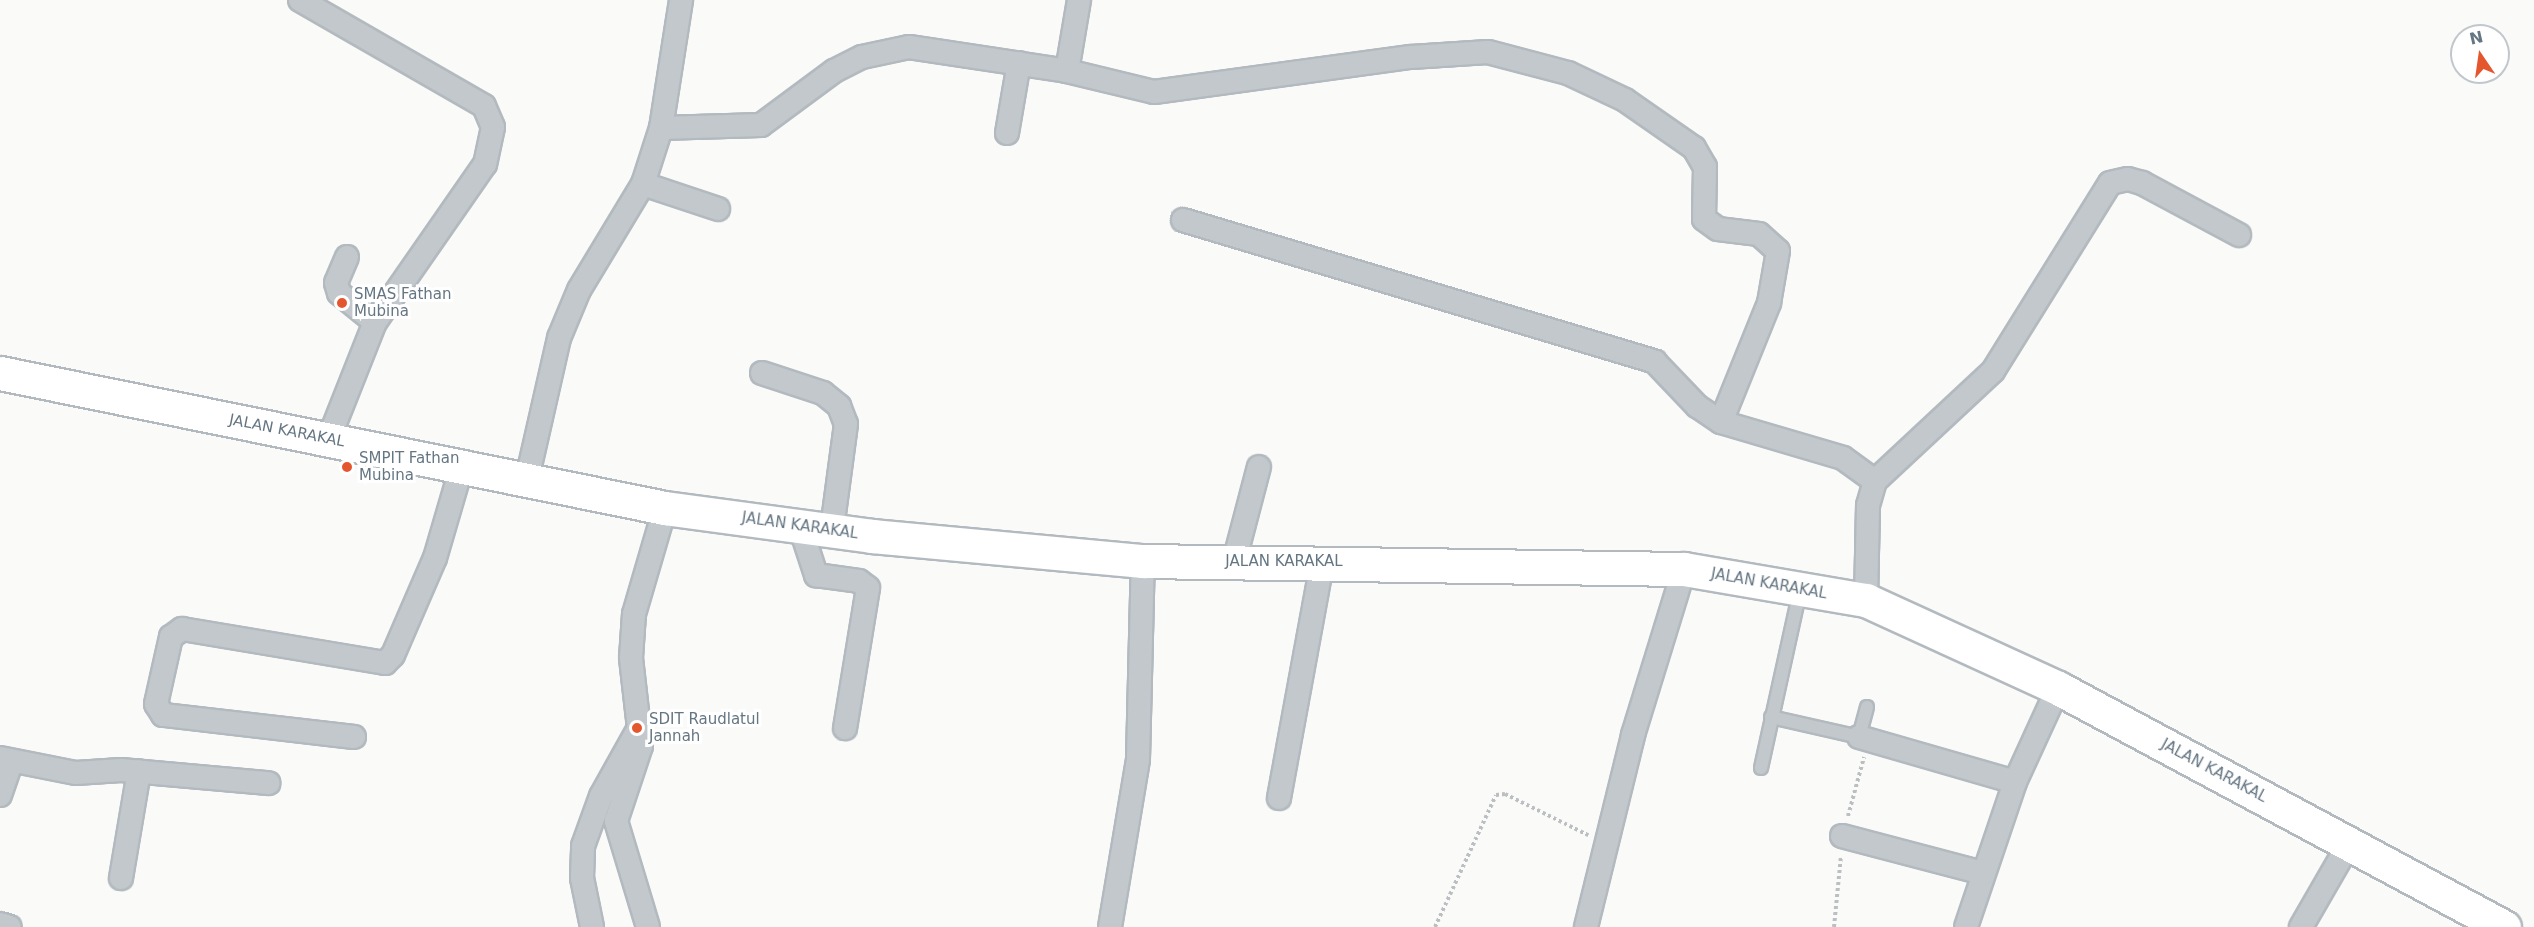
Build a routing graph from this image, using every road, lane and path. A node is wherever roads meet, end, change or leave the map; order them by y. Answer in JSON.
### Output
{"nodes":[{"id":1,"x":300,"y":0,"type":"edge"},
{"id":2,"x":681,"y":0,"type":"edge"},
{"id":3,"x":1079,"y":0,"type":"edge"},
{"id":4,"x":1019,"y":63,"type":"junction"},
{"id":5,"x":1067,"y":71,"type":"junction"},
{"id":6,"x":662,"y":128,"type":"junction"},
{"id":7,"x":1007,"y":133,"type":"dead end"},
{"id":8,"x":643,"y":184,"type":"junction"},
{"id":9,"x":718,"y":209,"type":"dead end"},
{"id":10,"x":1183,"y":220,"type":"dead end"},
{"id":11,"x":2239,"y":235,"type":"dead end"},
{"id":12,"x":347,"y":257,"type":"dead end"},
{"id":13,"x":375,"y":322,"type":"junction"},
{"id":14,"x":0,"y":373,"type":"edge"},
{"id":15,"x":762,"y":373,"type":"dead end"},
{"id":16,"x":1721,"y":422,"type":"junction"},
{"id":17,"x":329,"y":438,"type":"junction"},
{"id":18,"x":1258,"y":467,"type":"dead end"},
{"id":19,"x":461,"y":469,"type":"junction"},
{"id":20,"x":527,"y":479,"type":"junction"},
{"id":21,"x":1875,"y":481,"type":"junction"},
{"id":22,"x":665,"y":508,"type":"junction"},
{"id":23,"x":800,"y":526,"type":"junction"},
{"id":24,"x":832,"y":529,"type":"junction"},
{"id":25,"x":1143,"y":561,"type":"junction"},
{"id":26,"x":1234,"y":562,"type":"junction"},
{"id":27,"x":1322,"y":563,"type":"junction"},
{"id":28,"x":1684,"y":569,"type":"junction"},
{"id":29,"x":1801,"y":589,"type":"junction"},
{"id":30,"x":1866,"y":600,"type":"junction"},
{"id":31,"x":2058,"y":688,"type":"junction"},
{"id":32,"x":1867,"y":707,"type":"dead end"},
{"id":33,"x":1771,"y":717,"type":"junction"},
{"id":34,"x":639,"y":728,"type":"junction"},
{"id":35,"x":845,"y":728,"type":"dead end"},
{"id":36,"x":354,"y":738,"type":"dead end"},
{"id":37,"x":1864,"y":738,"type":"junction"},
{"id":38,"x":6,"y":759,"type":"edge"},
{"id":39,"x":1761,"y":768,"type":"dead end"},
{"id":40,"x":139,"y":772,"type":"junction"},
{"id":41,"x":2015,"y":782,"type":"junction"},
{"id":42,"x":268,"y":783,"type":"dead end"},
{"id":43,"x":0,"y":795,"type":"edge"},
{"id":44,"x":1279,"y":798,"type":"dead end"},
{"id":45,"x":1842,"y":836,"type":"junction"},
{"id":46,"x":2349,"y":844,"type":"junction"},
{"id":47,"x":1607,"y":845,"type":"junction"},
{"id":48,"x":1983,"y":873,"type":"junction"},
{"id":49,"x":121,"y":878,"type":"dead end"},
{"id":50,"x":0,"y":924,"type":"edge"},
{"id":51,"x":10,"y":927,"type":"edge"},
{"id":52,"x":592,"y":927,"type":"edge"},
{"id":53,"x":648,"y":927,"type":"edge"},
{"id":54,"x":1110,"y":927,"type":"edge"},
{"id":55,"x":1435,"y":927,"type":"edge"},
{"id":56,"x":1586,"y":927,"type":"edge"},
{"id":57,"x":1834,"y":927,"type":"edge"},
{"id":58,"x":1966,"y":927,"type":"edge"},
{"id":59,"x":2301,"y":927,"type":"edge"},
{"id":60,"x":2504,"y":927,"type":"edge"}],
"edges":[{"from":1,"to":13,"type":"street"},
{"from":2,"to":6,"type":"street"},
{"from":3,"to":5,"type":"street"},
{"from":4,"to":5,"type":"street"},
{"from":4,"to":6,"type":"street"},
{"from":4,"to":7,"type":"street"},
{"from":5,"to":16,"type":"street"},
{"from":6,"to":8,"type":"street"},
{"from":8,"to":9,"type":"street"},
{"from":8,"to":20,"type":"street"},
{"from":10,"to":16,"type":"street"},
{"from":11,"to":21,"type":"street"},
{"from":12,"to":13,"type":"street"},
{"from":13,"to":17,"type":"street"},
{"from":14,"to":17,"type":"main road","name":"JALAN KARAKAL"},
{"from":15,"to":24,"type":"street"},
{"from":16,"to":21,"type":"street"},
{"from":17,"to":19,"type":"main road","name":"JALAN KARAKAL"},
{"from":18,"to":26,"type":"street"},
{"from":19,"to":20,"type":"main road","name":"JALAN KARAKAL"},
{"from":19,"to":36,"type":"street"},
{"from":20,"to":22,"type":"main road","name":"JALAN KARAKAL"},
{"from":21,"to":30,"type":"street"},
{"from":22,"to":23,"type":"main road","name":"JALAN KARAKAL"},
{"from":22,"to":34,"type":"street"},
{"from":23,"to":24,"type":"main road","name":"JALAN KARAKAL"},
{"from":23,"to":35,"type":"street"},
{"from":24,"to":25,"type":"main road","name":"JALAN KARAKAL"},
{"from":25,"to":26,"type":"main road","name":"JALAN KARAKAL"},
{"from":25,"to":54,"type":"street"},
{"from":26,"to":27,"type":"main road","name":"JALAN KARAKAL"},
{"from":27,"to":28,"type":"main road","name":"JALAN KARAKAL"},
{"from":27,"to":44,"type":"street"},
{"from":28,"to":29,"type":"main road","name":"JALAN KARAKAL"},
{"from":28,"to":47,"type":"street"},
{"from":29,"to":30,"type":"main road","name":"JALAN KARAKAL"},
{"from":29,"to":33,"type":"lane"},
{"from":30,"to":31,"type":"main road","name":"JALAN KARAKAL"},
{"from":31,"to":41,"type":"street"},
{"from":31,"to":46,"type":"main road","name":"JALAN KARAKAL"},
{"from":32,"to":37,"type":"lane"},
{"from":33,"to":37,"type":"lane"},
{"from":33,"to":39,"type":"lane"},
{"from":34,"to":52,"type":"street"},
{"from":34,"to":53,"type":"street"},
{"from":37,"to":41,"type":"street"},
{"from":37,"to":45,"type":"path"},
{"from":38,"to":40,"type":"street"},
{"from":38,"to":43,"type":"street"},
{"from":40,"to":42,"type":"street"},
{"from":40,"to":49,"type":"street"},
{"from":41,"to":48,"type":"street"},
{"from":45,"to":48,"type":"street"},
{"from":45,"to":57,"type":"path"},
{"from":46,"to":59,"type":"street"},
{"from":46,"to":60,"type":"main road","name":"JALAN KARAKAL"},
{"from":47,"to":55,"type":"path"},
{"from":47,"to":56,"type":"street"},
{"from":48,"to":58,"type":"street"},
{"from":50,"to":51,"type":"street"}]}
